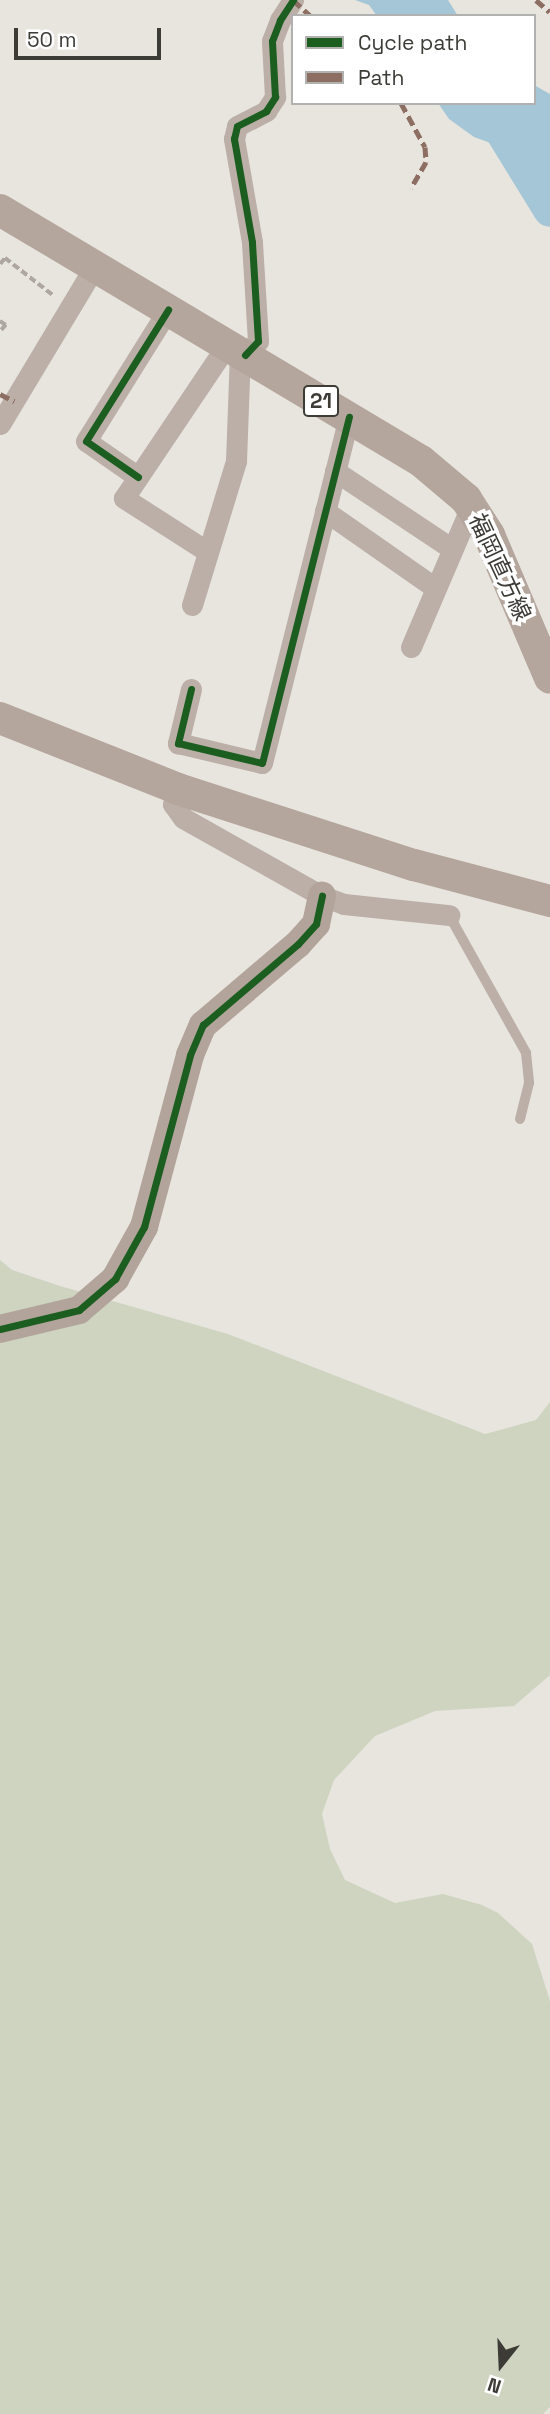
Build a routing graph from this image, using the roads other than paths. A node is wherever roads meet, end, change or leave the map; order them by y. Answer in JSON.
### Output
{"nodes":[{"id":1,"x":293,"y":0,"type":"edge"},
{"id":2,"x":0,"y":210,"type":"edge"},
{"id":3,"x":95,"y":266,"type":"junction"},
{"id":4,"x":168,"y":310,"type":"junction"},
{"id":5,"x":237,"y":351,"type":"junction"},
{"id":6,"x":7,"y":398,"type":"edge"},
{"id":7,"x":349,"y":417,"type":"junction"},
{"id":8,"x":0,"y":424,"type":"edge"},
{"id":9,"x":335,"y":471,"type":"junction"},
{"id":10,"x":138,"y":477,"type":"junction"},
{"id":11,"x":471,"y":506,"type":"junction"},
{"id":12,"x":325,"y":511,"type":"junction"},
{"id":13,"x":451,"y":548,"type":"junction"},
{"id":14,"x":208,"y":552,"type":"junction"},
{"id":15,"x":434,"y":587,"type":"junction"},
{"id":16,"x":192,"y":605,"type":"dead end"},
{"id":17,"x":411,"y":647,"type":"dead end"},
{"id":18,"x":550,"y":678,"type":"edge"},
{"id":19,"x":191,"y":689,"type":"dead end"},
{"id":20,"x":0,"y":718,"type":"edge"},
{"id":21,"x":178,"y":789,"type":"junction"},
{"id":22,"x":322,"y":896,"type":"junction"},
{"id":23,"x":550,"y":901,"type":"edge"},
{"id":24,"x":449,"y":915,"type":"joint"},
{"id":25,"x":520,"y":1119,"type":"dead end"},
{"id":26,"x":0,"y":1329,"type":"edge"}],
"edges":[{"from":1,"to":5,"type":"street"},
{"from":2,"to":3,"type":"main road","name":"福岡直方線","number":"21"},
{"from":3,"to":4,"type":"main road","name":"福岡直方線","number":"21"},
{"from":3,"to":6,"type":"street"},
{"from":4,"to":5,"type":"main road","name":"福岡直方線","number":"21"},
{"from":4,"to":10,"type":"street"},
{"from":5,"to":7,"type":"main road","name":"福岡直方線","number":"21"},
{"from":5,"to":10,"type":"street"},
{"from":5,"to":14,"type":"street"},
{"from":6,"to":8,"type":"street"},
{"from":7,"to":9,"type":"street"},
{"from":7,"to":11,"type":"main road","name":"福岡直方線","number":"21"},
{"from":9,"to":12,"type":"street"},
{"from":9,"to":13,"type":"street"},
{"from":10,"to":14,"type":"street"},
{"from":11,"to":13,"type":"street"},
{"from":11,"to":18,"type":"main road","name":"福岡直方線","number":"21"},
{"from":12,"to":15,"type":"street"},
{"from":12,"to":19,"type":"street"},
{"from":13,"to":15,"type":"street"},
{"from":14,"to":16,"type":"street"},
{"from":15,"to":17,"type":"street"},
{"from":20,"to":21,"type":"main road"},
{"from":21,"to":22,"type":"street"},
{"from":21,"to":23,"type":"main road"},
{"from":22,"to":24,"type":"street"},
{"from":22,"to":26,"type":"street"},
{"from":24,"to":25,"type":"lane"}]}
